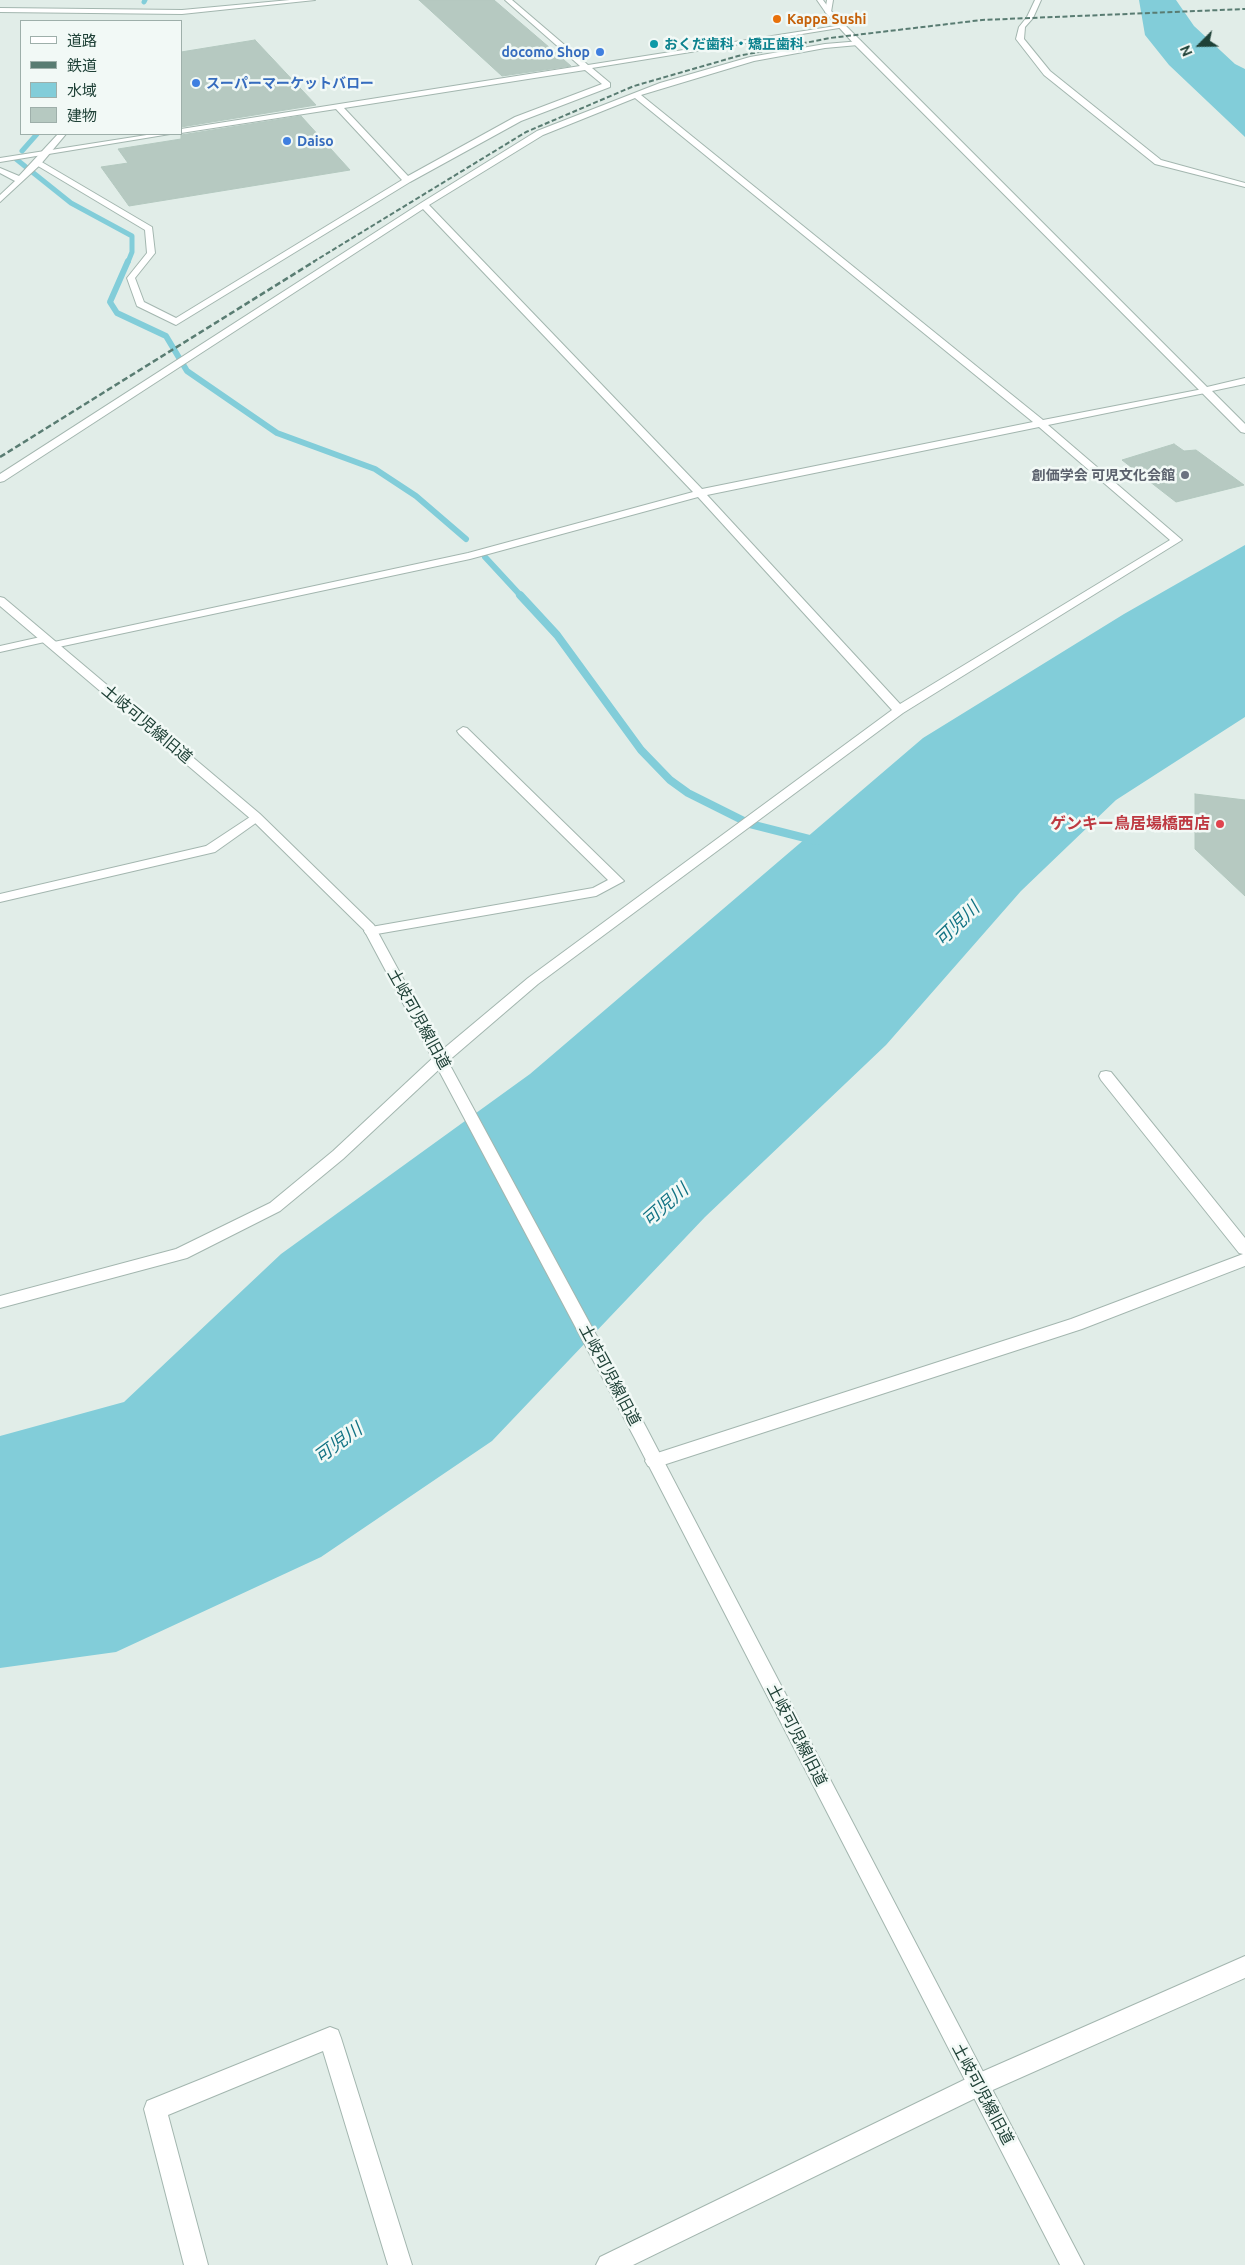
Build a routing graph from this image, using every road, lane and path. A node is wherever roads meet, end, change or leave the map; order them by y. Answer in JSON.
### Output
{"nodes":[{"id":1,"x":312,"y":0,"type":"edge"},
{"id":2,"x":508,"y":0,"type":"edge"},
{"id":3,"x":820,"y":0,"type":"edge"},
{"id":4,"x":830,"y":0,"type":"edge"},
{"id":5,"x":1038,"y":0,"type":"edge"},
{"id":6,"x":133,"y":8,"type":"junction"},
{"id":7,"x":0,"y":10,"type":"edge"},
{"id":8,"x":828,"y":12,"type":"junction"},
{"id":9,"x":132,"y":20,"type":"edge"},
{"id":10,"x":842,"y":27,"type":"junction"},
{"id":11,"x":858,"y":43,"type":"junction"},
{"id":12,"x":587,"y":68,"type":"junction"},
{"id":13,"x":636,"y":95,"type":"junction"},
{"id":14,"x":338,"y":106,"type":"junction"},
{"id":15,"x":182,"y":131,"type":"edge"},
{"id":16,"x":61,"y":135,"type":"edge"},
{"id":17,"x":160,"y":135,"type":"edge"},
{"id":18,"x":46,"y":153,"type":"junction"},
{"id":19,"x":0,"y":160,"type":"edge"},
{"id":20,"x":37,"y":164,"type":"junction"},
{"id":21,"x":0,"y":170,"type":"edge"},
{"id":22,"x":22,"y":178,"type":"junction"},
{"id":23,"x":406,"y":180,"type":"junction"},
{"id":24,"x":1245,"y":185,"type":"edge"},
{"id":25,"x":0,"y":200,"type":"edge"},
{"id":26,"x":424,"y":205,"type":"junction"},
{"id":27,"x":1245,"y":381,"type":"edge"},
{"id":28,"x":1205,"y":390,"type":"junction"},
{"id":29,"x":1040,"y":423,"type":"junction"},
{"id":30,"x":1245,"y":430,"type":"edge"},
{"id":31,"x":0,"y":479,"type":"edge"},
{"id":32,"x":700,"y":493,"type":"junction"},
{"id":33,"x":0,"y":600,"type":"edge"},
{"id":34,"x":50,"y":642,"type":"junction"},
{"id":35,"x":0,"y":649,"type":"edge"},
{"id":36,"x":899,"y":710,"type":"junction"},
{"id":37,"x":463,"y":731,"type":"dead end"},
{"id":38,"x":256,"y":817,"type":"junction"},
{"id":39,"x":0,"y":898,"type":"edge"},
{"id":40,"x":371,"y":931,"type":"junction"},
{"id":41,"x":441,"y":1060,"type":"junction"},
{"id":42,"x":1106,"y":1076,"type":"dead end"},
{"id":43,"x":1245,"y":1249,"type":"edge"},
{"id":44,"x":1245,"y":1260,"type":"edge"},
{"id":45,"x":0,"y":1302,"type":"edge"},
{"id":46,"x":654,"y":1461,"type":"junction"},
{"id":47,"x":1245,"y":1967,"type":"edge"},
{"id":48,"x":978,"y":2085,"type":"junction"},
{"id":49,"x":196,"y":2265,"type":"edge"},
{"id":50,"x":400,"y":2265,"type":"edge"},
{"id":51,"x":608,"y":2265,"type":"edge"},
{"id":52,"x":1072,"y":2265,"type":"edge"}],
"edges":[{"from":1,"to":6,"type":"street"},
{"from":2,"to":12,"type":"street"},
{"from":3,"to":8,"type":"street"},
{"from":4,"to":8,"type":"street"},
{"from":5,"to":24,"type":"street"},
{"from":6,"to":7,"type":"street"},
{"from":6,"to":9,"type":"street"},
{"from":8,"to":10,"type":"street"},
{"from":10,"to":11,"type":"street"},
{"from":10,"to":12,"type":"street"},
{"from":11,"to":13,"type":"street"},
{"from":11,"to":28,"type":"street"},
{"from":12,"to":14,"type":"street"},
{"from":12,"to":23,"type":"street"},
{"from":13,"to":26,"type":"street"},
{"from":13,"to":29,"type":"street"},
{"from":14,"to":15,"type":"street"},
{"from":14,"to":23,"type":"street"},
{"from":16,"to":18,"type":"street"},
{"from":17,"to":18,"type":"street"},
{"from":18,"to":19,"type":"street"},
{"from":18,"to":20,"type":"street"},
{"from":20,"to":22,"type":"street"},
{"from":20,"to":23,"type":"street"},
{"from":21,"to":22,"type":"street"},
{"from":22,"to":25,"type":"street"},
{"from":26,"to":31,"type":"street"},
{"from":26,"to":32,"type":"street"},
{"from":27,"to":28,"type":"street"},
{"from":28,"to":29,"type":"street"},
{"from":28,"to":30,"type":"street"},
{"from":29,"to":32,"type":"street"},
{"from":29,"to":36,"type":"street"},
{"from":32,"to":34,"type":"street"},
{"from":32,"to":36,"type":"street"},
{"from":33,"to":34,"type":"street","name":"土岐可児線旧道"},
{"from":34,"to":35,"type":"street"},
{"from":34,"to":38,"type":"street","name":"土岐可児線旧道"},
{"from":36,"to":41,"type":"street"},
{"from":37,"to":40,"type":"street"},
{"from":38,"to":39,"type":"street"},
{"from":38,"to":40,"type":"street","name":"土岐可児線旧道"},
{"from":40,"to":41,"type":"street","name":"土岐可児線旧道"},
{"from":41,"to":45,"type":"street"},
{"from":41,"to":46,"type":"street","name":"土岐可児線旧道"},
{"from":42,"to":43,"type":"street"},
{"from":44,"to":46,"type":"street"},
{"from":46,"to":48,"type":"street","name":"土岐可児線旧道"},
{"from":47,"to":48,"type":"street"},
{"from":48,"to":51,"type":"street"},
{"from":48,"to":52,"type":"street","name":"土岐可児線旧道"},
{"from":49,"to":50,"type":"street"}]}
